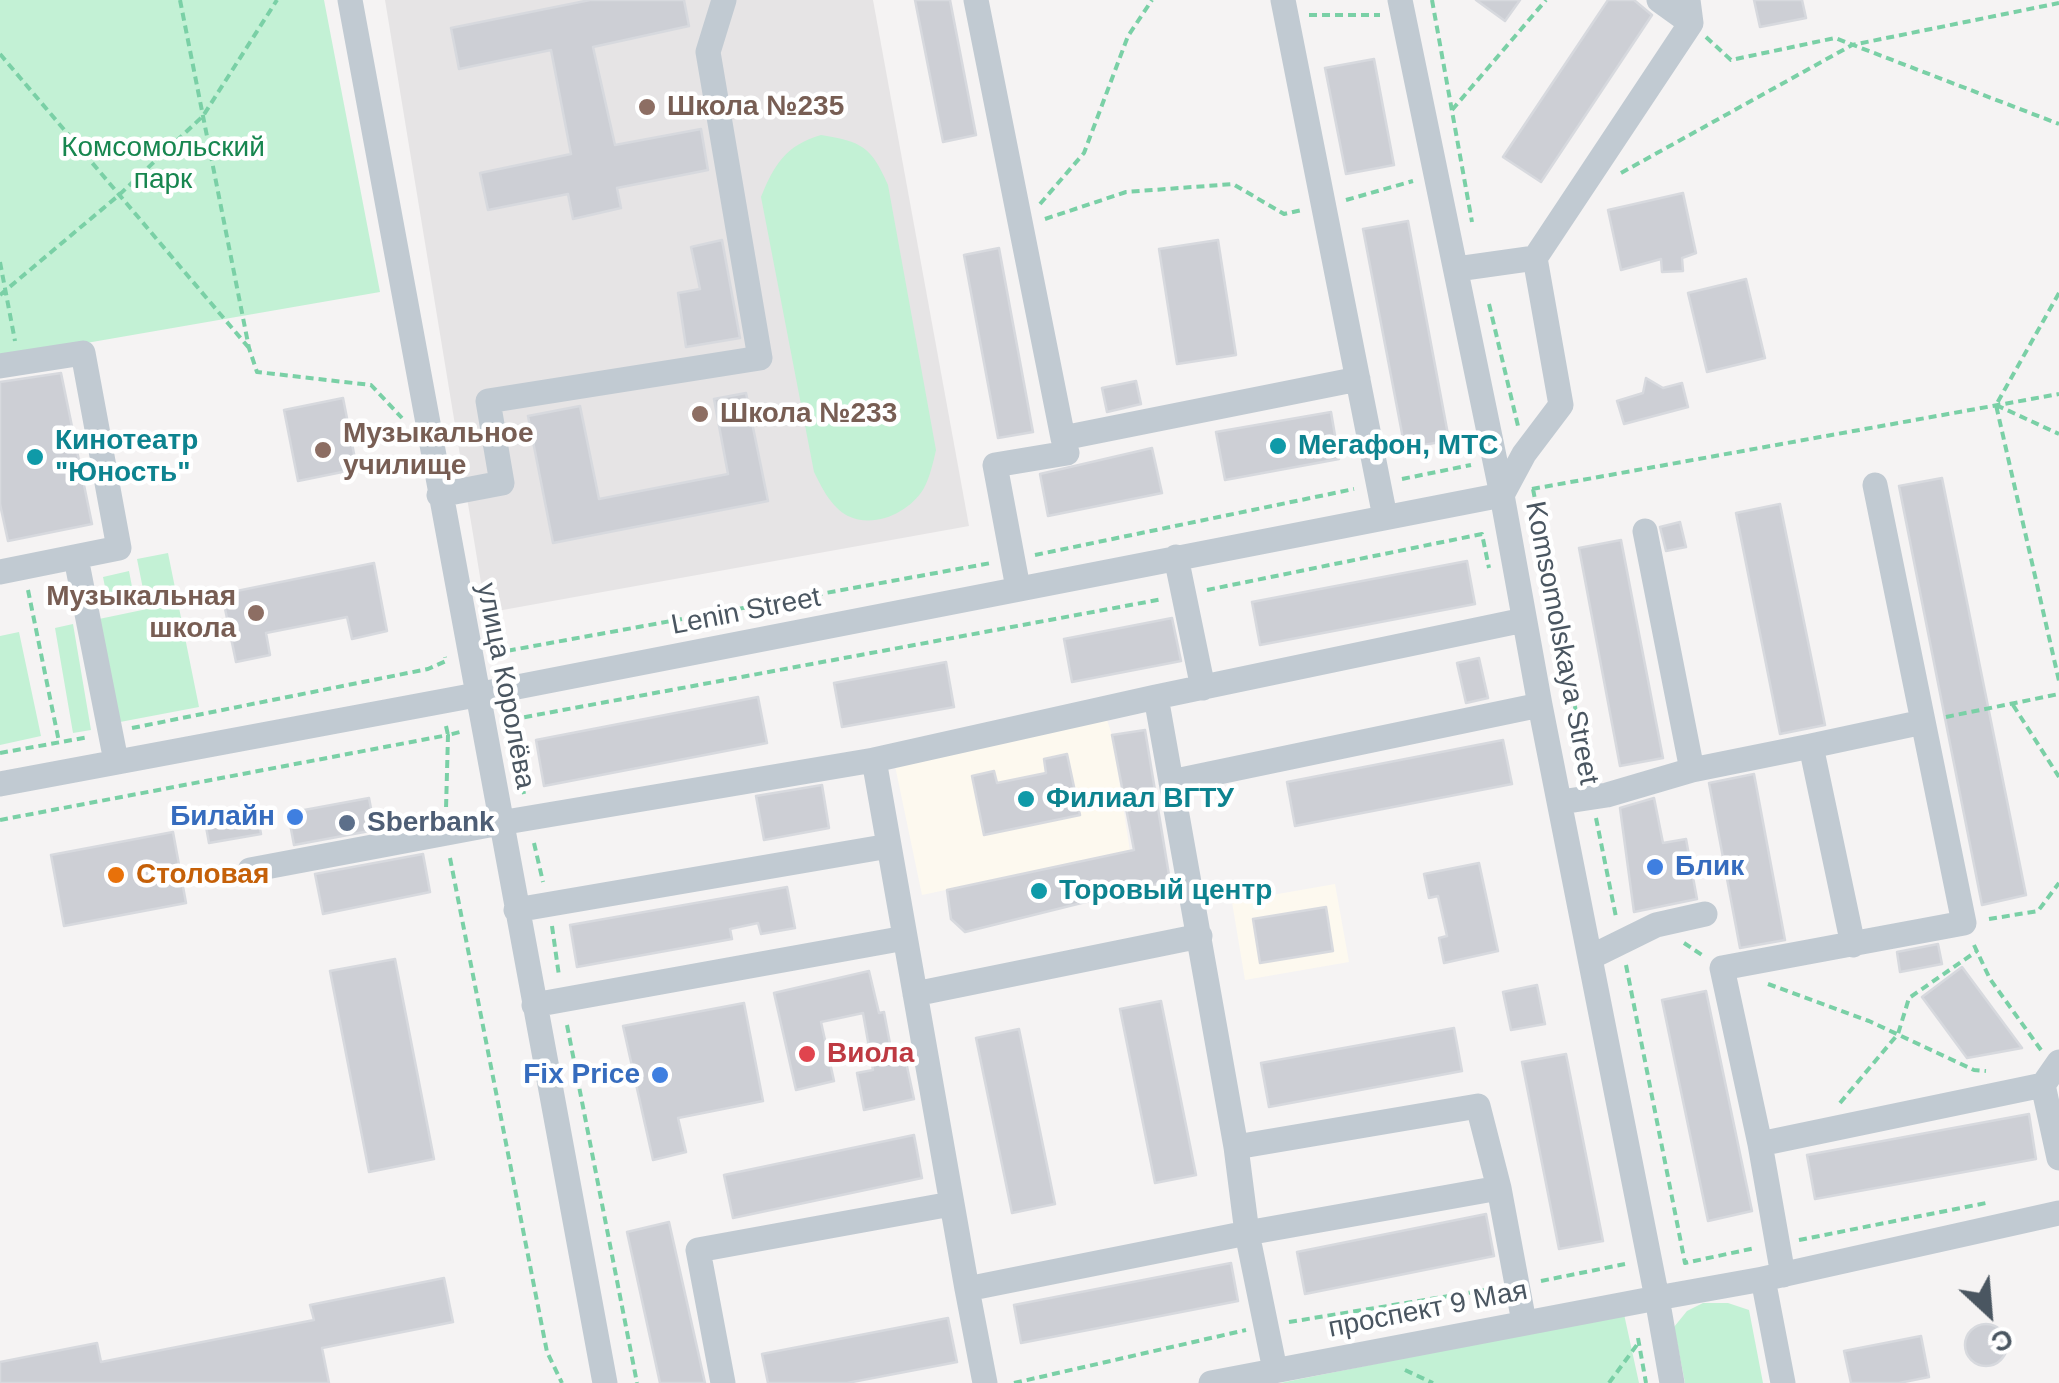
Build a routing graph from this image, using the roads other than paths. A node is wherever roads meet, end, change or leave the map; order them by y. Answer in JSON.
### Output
{"nodes":[{"id":1,"x":350,"y":0,"type":"edge"},
{"id":2,"x":724,"y":0,"type":"edge"},
{"id":3,"x":976,"y":0,"type":"edge"},
{"id":4,"x":1400,"y":0,"type":"edge"},
{"id":5,"x":1660,"y":0,"type":"edge"},
{"id":6,"x":1284,"y":8,"type":"edge"},
{"id":7,"x":1690,"y":12,"type":"edge"},
{"id":8,"x":1535,"y":258,"type":"junction"},
{"id":9,"x":1457,"y":269,"type":"junction"},
{"id":10,"x":10,"y":365,"type":"edge"},
{"id":11,"x":1358,"y":378,"type":"junction"},
{"id":12,"x":1063,"y":438,"type":"junction"},
{"id":13,"x":1875,"y":486,"type":"dead end"},
{"id":14,"x":1502,"y":494,"type":"junction"},
{"id":15,"x":440,"y":495,"type":"junction"},
{"id":16,"x":1385,"y":517,"type":"junction"},
{"id":17,"x":1645,"y":531,"type":"dead end"},
{"id":18,"x":1176,"y":557,"type":"junction"},
{"id":19,"x":76,"y":558,"type":"junction"},
{"id":20,"x":12,"y":570,"type":"edge"},
{"id":21,"x":1018,"y":588,"type":"junction"},
{"id":22,"x":1524,"y":620,"type":"junction"},
{"id":23,"x":1202,"y":688,"type":"junction"},
{"id":24,"x":476,"y":696,"type":"junction"},
{"id":25,"x":1156,"y":697,"type":"junction"},
{"id":26,"x":1540,"y":705,"type":"junction"},
{"id":27,"x":1923,"y":722,"type":"junction"},
{"id":28,"x":1811,"y":746,"type":"junction"},
{"id":29,"x":874,"y":760,"type":"junction"},
{"id":30,"x":116,"y":761,"type":"junction"},
{"id":31,"x":1692,"y":770,"type":"junction"},
{"id":32,"x":1172,"y":782,"type":"junction"},
{"id":33,"x":0,"y":784,"type":"edge"},
{"id":34,"x":1561,"y":802,"type":"junction"},
{"id":35,"x":500,"y":824,"type":"junction"},
{"id":36,"x":889,"y":846,"type":"junction"},
{"id":37,"x":250,"y":870,"type":"dead end"},
{"id":38,"x":516,"y":910,"type":"junction"},
{"id":39,"x":1705,"y":914,"type":"dead end"},
{"id":40,"x":1200,"y":936,"type":"junction"},
{"id":41,"x":905,"y":938,"type":"junction"},
{"id":42,"x":1853,"y":945,"type":"junction"},
{"id":43,"x":1591,"y":957,"type":"junction"},
{"id":44,"x":915,"y":994,"type":"junction"},
{"id":45,"x":534,"y":1006,"type":"junction"},
{"id":46,"x":2052,"y":1072,"type":"edge"},
{"id":47,"x":1760,"y":1144,"type":"junction"},
{"id":48,"x":1236,"y":1148,"type":"junction"},
{"id":49,"x":2059,"y":1158,"type":"edge"},
{"id":50,"x":1499,"y":1188,"type":"junction"},
{"id":51,"x":951,"y":1204,"type":"junction"},
{"id":52,"x":2059,"y":1214,"type":"edge"},
{"id":53,"x":1248,"y":1233,"type":"junction"},
{"id":54,"x":1773,"y":1277,"type":"junction"},
{"id":55,"x":967,"y":1289,"type":"junction"},
{"id":56,"x":1657,"y":1298,"type":"junction"},
{"id":57,"x":1524,"y":1322,"type":"junction"},
{"id":58,"x":1275,"y":1370,"type":"junction"},
{"id":59,"x":605,"y":1383,"type":"edge"},
{"id":60,"x":723,"y":1383,"type":"edge"},
{"id":61,"x":986,"y":1383,"type":"edge"},
{"id":62,"x":1211,"y":1383,"type":"edge"},
{"id":63,"x":1672,"y":1383,"type":"edge"},
{"id":64,"x":1783,"y":1383,"type":"edge"}],
"edges":[{"from":1,"to":15,"type":"street","name":"улица Королёва"},
{"from":2,"to":15,"type":"street"},
{"from":3,"to":12,"type":"street"},
{"from":4,"to":9,"type":"street","name":"Komsomolskaya Street"},
{"from":5,"to":7,"type":"street"},
{"from":6,"to":11,"type":"street"},
{"from":7,"to":8,"type":"street"},
{"from":8,"to":9,"type":"street"},
{"from":8,"to":14,"type":"street"},
{"from":9,"to":14,"type":"street","name":"Komsomolskaya Street"},
{"from":10,"to":19,"type":"street"},
{"from":11,"to":12,"type":"street"},
{"from":11,"to":16,"type":"street"},
{"from":12,"to":21,"type":"street"},
{"from":13,"to":27,"type":"street"},
{"from":14,"to":16,"type":"street","name":"Lenin Street"},
{"from":14,"to":22,"type":"street","name":"Komsomolskaya Street"},
{"from":15,"to":24,"type":"street","name":"улица Королёва"},
{"from":16,"to":18,"type":"street","name":"Lenin Street"},
{"from":17,"to":31,"type":"street"},
{"from":18,"to":21,"type":"street","name":"Lenin Street"},
{"from":18,"to":23,"type":"street"},
{"from":19,"to":20,"type":"street"},
{"from":19,"to":30,"type":"street"},
{"from":21,"to":24,"type":"street","name":"Lenin Street"},
{"from":22,"to":23,"type":"street"},
{"from":22,"to":26,"type":"street","name":"Komsomolskaya Street"},
{"from":23,"to":25,"type":"street"},
{"from":24,"to":30,"type":"street","name":"Lenin Street"},
{"from":24,"to":35,"type":"street","name":"улица Королёва"},
{"from":25,"to":29,"type":"street"},
{"from":25,"to":32,"type":"street"},
{"from":26,"to":32,"type":"street"},
{"from":26,"to":34,"type":"street","name":"Komsomolskaya Street"},
{"from":27,"to":28,"type":"street"},
{"from":27,"to":42,"type":"street"},
{"from":28,"to":31,"type":"street"},
{"from":28,"to":42,"type":"street"},
{"from":29,"to":35,"type":"street"},
{"from":29,"to":36,"type":"street"},
{"from":30,"to":33,"type":"street","name":"Lenin Street"},
{"from":31,"to":34,"type":"street"},
{"from":32,"to":40,"type":"street"},
{"from":34,"to":43,"type":"street","name":"Komsomolskaya Street"},
{"from":35,"to":37,"type":"street"},
{"from":35,"to":38,"type":"street","name":"улица Королёва"},
{"from":36,"to":38,"type":"street"},
{"from":36,"to":41,"type":"street"},
{"from":38,"to":45,"type":"street","name":"улица Королёва"},
{"from":39,"to":43,"type":"street"},
{"from":40,"to":44,"type":"street"},
{"from":40,"to":48,"type":"street"},
{"from":41,"to":44,"type":"street"},
{"from":41,"to":45,"type":"street"},
{"from":42,"to":47,"type":"street"},
{"from":43,"to":56,"type":"street","name":"Komsomolskaya Street"},
{"from":44,"to":51,"type":"street"},
{"from":45,"to":59,"type":"street","name":"улица Королёва"},
{"from":46,"to":47,"type":"street"},
{"from":46,"to":49,"type":"street"},
{"from":47,"to":54,"type":"street"},
{"from":48,"to":50,"type":"street"},
{"from":48,"to":53,"type":"street"},
{"from":50,"to":53,"type":"street"},
{"from":50,"to":57,"type":"street"},
{"from":51,"to":55,"type":"street"},
{"from":51,"to":60,"type":"street"},
{"from":52,"to":54,"type":"street"},
{"from":53,"to":55,"type":"street"},
{"from":53,"to":58,"type":"street"},
{"from":54,"to":56,"type":"street","name":"проспект 9 Мая"},
{"from":54,"to":64,"type":"street"},
{"from":55,"to":61,"type":"street"},
{"from":56,"to":57,"type":"street","name":"проспект 9 Мая"},
{"from":56,"to":63,"type":"street","name":"Komsomolskaya Street"},
{"from":57,"to":58,"type":"street","name":"проспект 9 Мая"},
{"from":58,"to":62,"type":"street","name":"проспект 9 Мая"}]}
